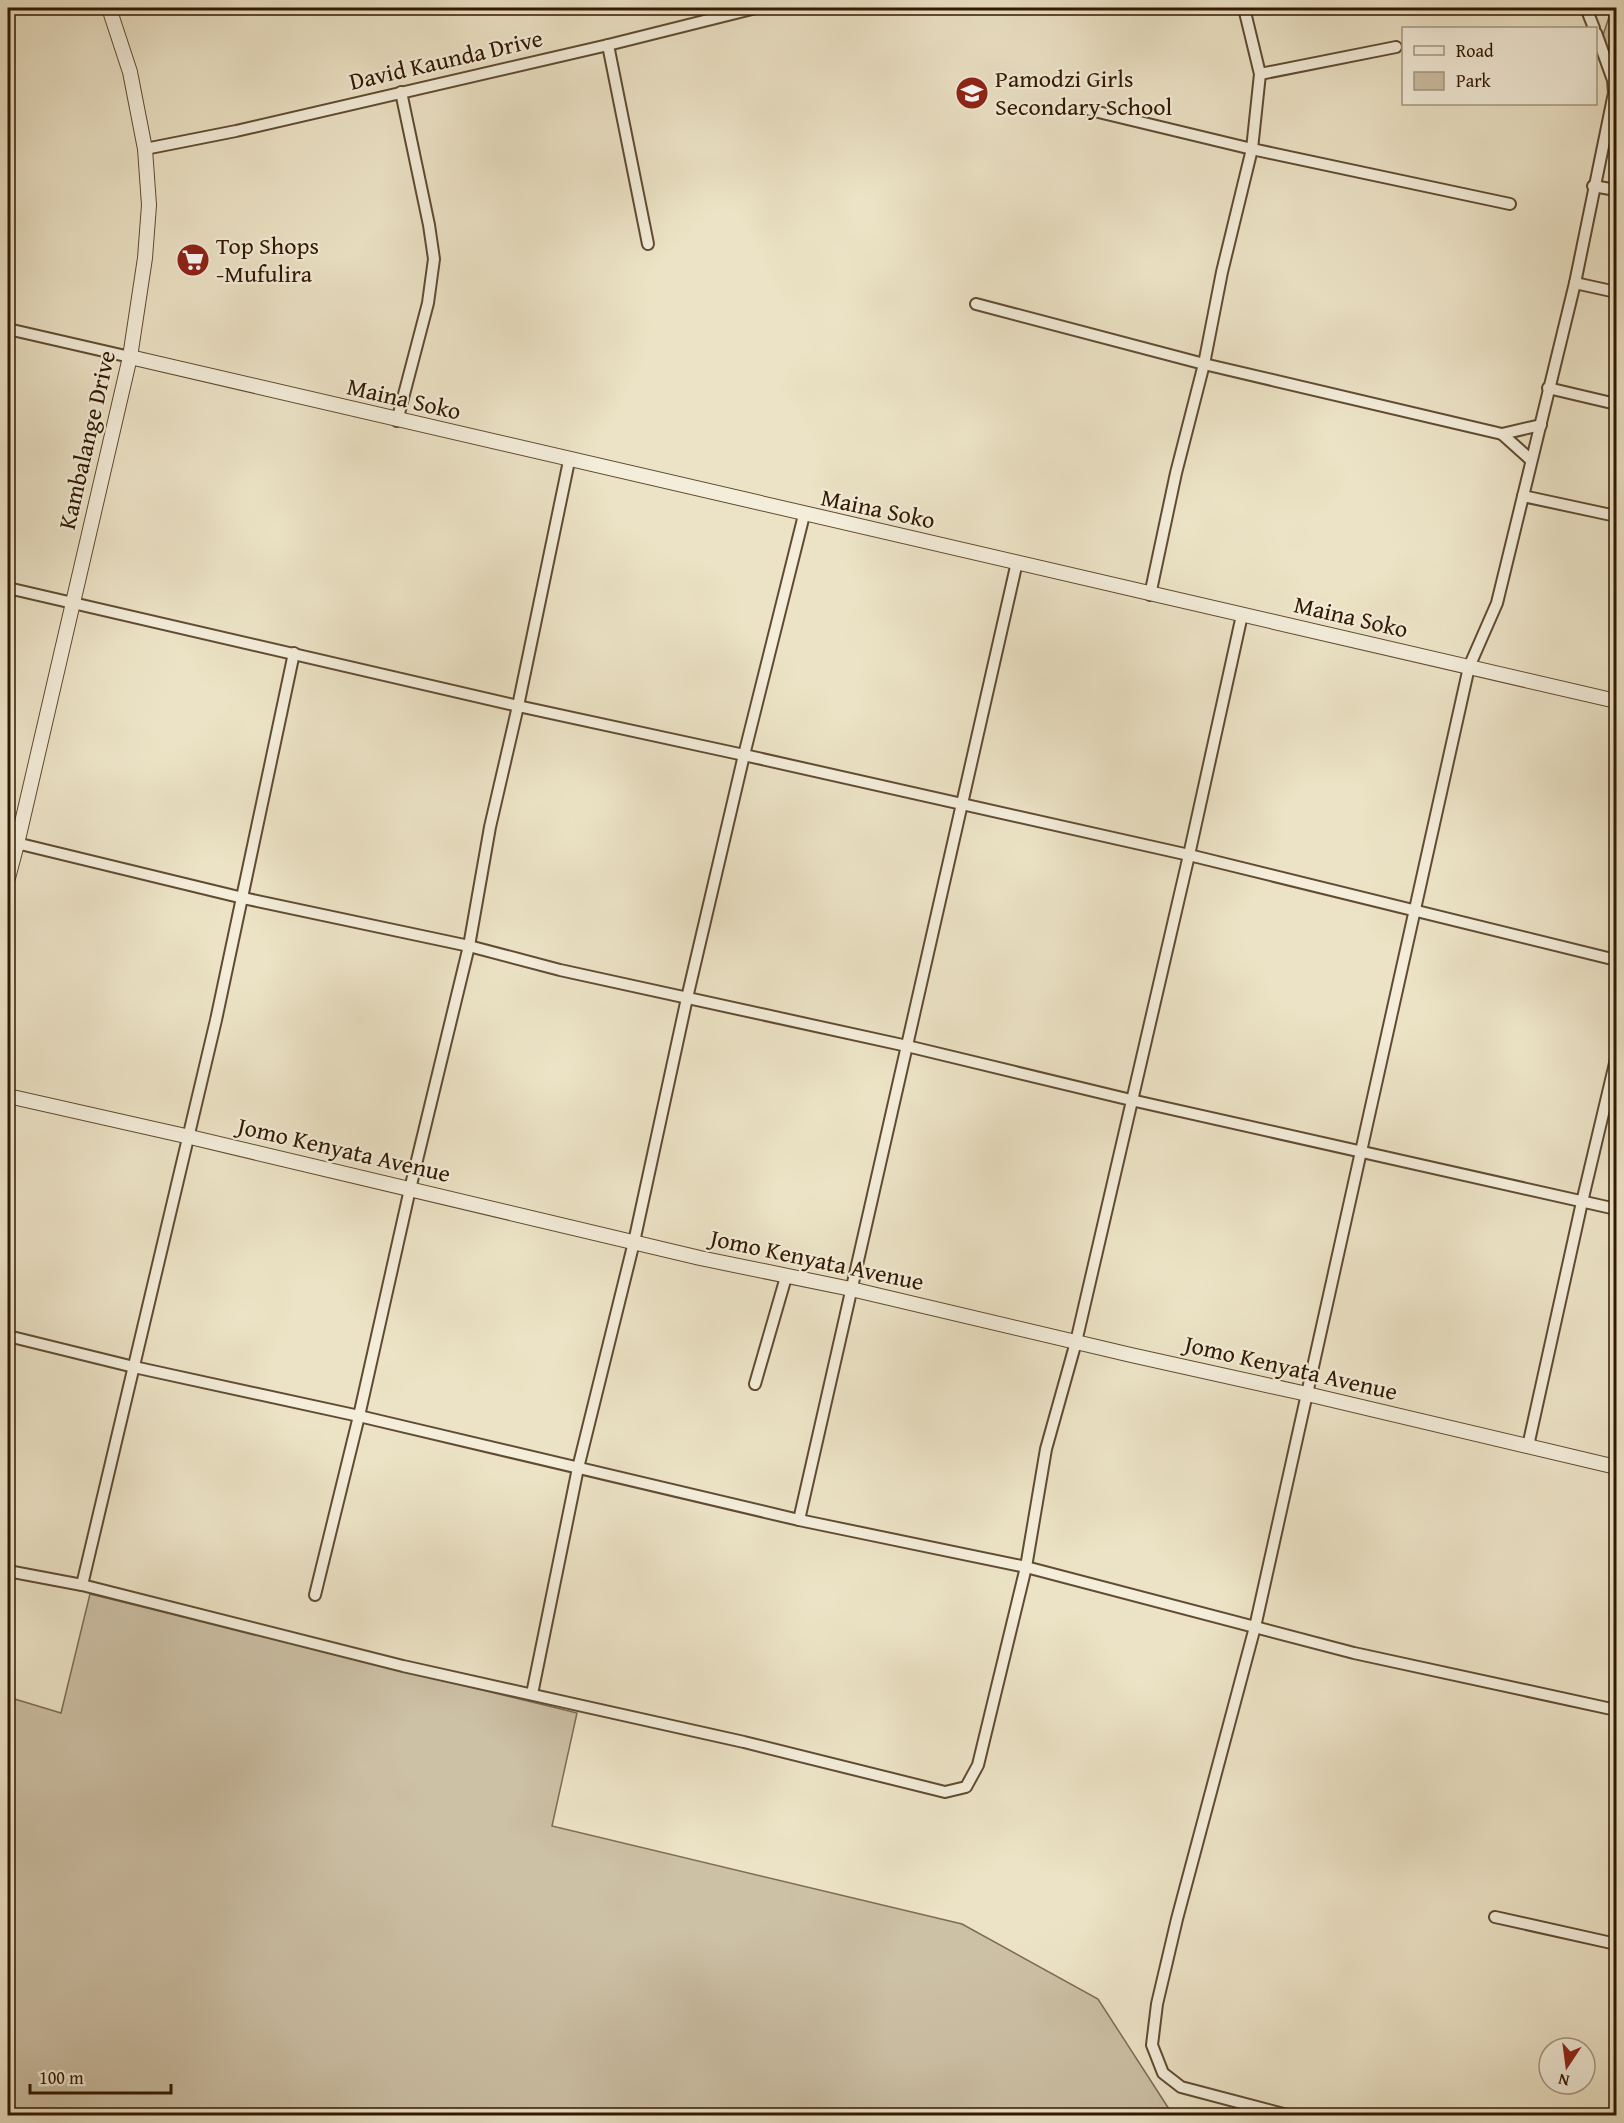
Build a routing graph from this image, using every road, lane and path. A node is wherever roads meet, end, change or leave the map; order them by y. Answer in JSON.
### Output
{"nodes":[{"id":1,"x":109,"y":8,"type":"edge"},
{"id":2,"x":756,"y":8,"type":"edge"},
{"id":3,"x":1244,"y":8,"type":"edge"},
{"id":4,"x":1586,"y":8,"type":"edge"},
{"id":5,"x":1594,"y":27,"type":"edge"},
{"id":6,"x":1597,"y":36,"type":"edge"},
{"id":7,"x":608,"y":45,"type":"junction"},
{"id":8,"x":1396,"y":47,"type":"dead end"},
{"id":9,"x":1260,"y":74,"type":"junction"},
{"id":10,"x":401,"y":92,"type":"junction"},
{"id":11,"x":1090,"y":110,"type":"dead end"},
{"id":12,"x":145,"y":149,"type":"junction"},
{"id":13,"x":1252,"y":149,"type":"junction"},
{"id":14,"x":1593,"y":186,"type":"junction"},
{"id":15,"x":1617,"y":190,"type":"edge"},
{"id":16,"x":1510,"y":204,"type":"dead end"},
{"id":17,"x":648,"y":244,"type":"dead end"},
{"id":18,"x":1575,"y":283,"type":"junction"},
{"id":19,"x":1617,"y":292,"type":"edge"},
{"id":20,"x":976,"y":304,"type":"dead end"},
{"id":21,"x":8,"y":329,"type":"edge"},
{"id":22,"x":130,"y":357,"type":"junction"},
{"id":23,"x":1204,"y":364,"type":"junction"},
{"id":24,"x":1548,"y":388,"type":"junction"},
{"id":25,"x":1617,"y":404,"type":"edge"},
{"id":26,"x":397,"y":421,"type":"junction"},
{"id":27,"x":1541,"y":425,"type":"junction"},
{"id":28,"x":1502,"y":434,"type":"junction"},
{"id":29,"x":1531,"y":460,"type":"junction"},
{"id":30,"x":569,"y":461,"type":"junction"},
{"id":31,"x":1523,"y":496,"type":"junction"},
{"id":32,"x":804,"y":515,"type":"junction"},
{"id":33,"x":1617,"y":516,"type":"edge"},
{"id":34,"x":1017,"y":562,"type":"junction"},
{"id":35,"x":8,"y":588,"type":"edge"},
{"id":36,"x":1150,"y":595,"type":"junction"},
{"id":37,"x":74,"y":604,"type":"junction"},
{"id":38,"x":1242,"y":615,"type":"junction"},
{"id":39,"x":294,"y":653,"type":"junction"},
{"id":40,"x":1469,"y":666,"type":"junction"},
{"id":41,"x":1617,"y":701,"type":"edge"},
{"id":42,"x":518,"y":706,"type":"junction"},
{"id":43,"x":744,"y":755,"type":"junction"},
{"id":44,"x":962,"y":804,"type":"junction"},
{"id":45,"x":12,"y":842,"type":"edge"},
{"id":46,"x":1189,"y":855,"type":"junction"},
{"id":47,"x":8,"y":878,"type":"edge"},
{"id":48,"x":243,"y":898,"type":"junction"},
{"id":49,"x":1414,"y":911,"type":"junction"},
{"id":50,"x":469,"y":946,"type":"junction"},
{"id":51,"x":1617,"y":960,"type":"edge"},
{"id":52,"x":687,"y":998,"type":"junction"},
{"id":53,"x":907,"y":1046,"type":"junction"},
{"id":54,"x":1617,"y":1059,"type":"edge"},
{"id":55,"x":8,"y":1096,"type":"edge"},
{"id":56,"x":1131,"y":1100,"type":"junction"},
{"id":57,"x":190,"y":1137,"type":"junction"},
{"id":58,"x":1361,"y":1151,"type":"junction"},
{"id":59,"x":410,"y":1189,"type":"junction"},
{"id":60,"x":1582,"y":1202,"type":"junction"},
{"id":61,"x":1617,"y":1209,"type":"edge"},
{"id":62,"x":634,"y":1242,"type":"junction"},
{"id":63,"x":786,"y":1277,"type":"junction"},
{"id":64,"x":851,"y":1289,"type":"junction"},
{"id":65,"x":8,"y":1336,"type":"edge"},
{"id":66,"x":1076,"y":1342,"type":"junction"},
{"id":67,"x":134,"y":1366,"type":"junction"},
{"id":68,"x":755,"y":1384,"type":"dead end"},
{"id":69,"x":1307,"y":1394,"type":"junction"},
{"id":70,"x":359,"y":1416,"type":"junction"},
{"id":71,"x":1528,"y":1446,"type":"junction"},
{"id":72,"x":1617,"y":1467,"type":"edge"},
{"id":73,"x":578,"y":1468,"type":"junction"},
{"id":74,"x":799,"y":1520,"type":"junction"},
{"id":75,"x":1026,"y":1567,"type":"junction"},
{"id":76,"x":8,"y":1571,"type":"edge"},
{"id":77,"x":82,"y":1585,"type":"junction"},
{"id":78,"x":315,"y":1595,"type":"dead end"},
{"id":79,"x":1255,"y":1627,"type":"junction"},
{"id":80,"x":532,"y":1694,"type":"junction"},
{"id":81,"x":1617,"y":1710,"type":"edge"},
{"id":82,"x":1496,"y":1917,"type":"dead end"},
{"id":83,"x":1617,"y":1944,"type":"edge"},
{"id":84,"x":1291,"y":2115,"type":"edge"}],
"edges":[{"from":1,"to":12,"type":"street","name":"Kambalange Drive"},
{"from":2,"to":7,"type":"street","name":"David Kaunda Drive"},
{"from":3,"to":9,"type":"street"},
{"from":4,"to":5,"type":"street"},
{"from":6,"to":14,"type":"street"},
{"from":7,"to":10,"type":"street","name":"David Kaunda Drive"},
{"from":7,"to":17,"type":"street"},
{"from":8,"to":9,"type":"street"},
{"from":9,"to":13,"type":"street"},
{"from":10,"to":12,"type":"street","name":"David Kaunda Drive"},
{"from":10,"to":26,"type":"street"},
{"from":11,"to":13,"type":"street"},
{"from":12,"to":22,"type":"street","name":"Kambalange Drive"},
{"from":13,"to":16,"type":"street"},
{"from":13,"to":23,"type":"street"},
{"from":14,"to":15,"type":"street"},
{"from":14,"to":18,"type":"street"},
{"from":18,"to":19,"type":"street"},
{"from":18,"to":24,"type":"street"},
{"from":20,"to":23,"type":"street"},
{"from":21,"to":22,"type":"street"},
{"from":22,"to":26,"type":"street","name":"Maina Soko"},
{"from":22,"to":37,"type":"street","name":"Kambalange Drive"},
{"from":23,"to":28,"type":"street"},
{"from":23,"to":36,"type":"street"},
{"from":24,"to":25,"type":"street"},
{"from":24,"to":27,"type":"street"},
{"from":26,"to":30,"type":"street","name":"Maina Soko"},
{"from":27,"to":28,"type":"street"},
{"from":27,"to":29,"type":"street"},
{"from":28,"to":29,"type":"street"},
{"from":29,"to":31,"type":"street"},
{"from":30,"to":32,"type":"street","name":"Maina Soko"},
{"from":30,"to":42,"type":"street"},
{"from":31,"to":33,"type":"street"},
{"from":31,"to":40,"type":"street"},
{"from":32,"to":34,"type":"street","name":"Maina Soko"},
{"from":32,"to":43,"type":"street"},
{"from":34,"to":36,"type":"street","name":"Maina Soko"},
{"from":34,"to":44,"type":"street"},
{"from":35,"to":37,"type":"street"},
{"from":36,"to":38,"type":"street","name":"Maina Soko"},
{"from":37,"to":39,"type":"street"},
{"from":37,"to":45,"type":"street","name":"Kambalange Drive"},
{"from":38,"to":40,"type":"street","name":"Maina Soko"},
{"from":38,"to":46,"type":"street"},
{"from":39,"to":42,"type":"street"},
{"from":39,"to":48,"type":"street"},
{"from":40,"to":41,"type":"street","name":"Maina Soko"},
{"from":40,"to":49,"type":"street"},
{"from":42,"to":43,"type":"street"},
{"from":42,"to":50,"type":"street"},
{"from":43,"to":44,"type":"street"},
{"from":43,"to":52,"type":"street"},
{"from":44,"to":46,"type":"street"},
{"from":44,"to":53,"type":"street"},
{"from":45,"to":47,"type":"street","name":"Kambalange Drive"},
{"from":45,"to":48,"type":"street"},
{"from":46,"to":49,"type":"street"},
{"from":46,"to":56,"type":"street"},
{"from":48,"to":50,"type":"street"},
{"from":48,"to":57,"type":"street"},
{"from":49,"to":51,"type":"street"},
{"from":49,"to":58,"type":"street"},
{"from":50,"to":52,"type":"street"},
{"from":50,"to":59,"type":"street"},
{"from":52,"to":53,"type":"street"},
{"from":52,"to":62,"type":"street"},
{"from":53,"to":56,"type":"street"},
{"from":53,"to":64,"type":"street"},
{"from":54,"to":60,"type":"street"},
{"from":55,"to":57,"type":"street","name":"Jomo Kenyata Avenue"},
{"from":56,"to":58,"type":"street"},
{"from":56,"to":66,"type":"street"},
{"from":57,"to":59,"type":"street","name":"Jomo Kenyata Avenue"},
{"from":57,"to":67,"type":"street"},
{"from":58,"to":60,"type":"street"},
{"from":58,"to":69,"type":"street"},
{"from":59,"to":62,"type":"street","name":"Jomo Kenyata Avenue"},
{"from":59,"to":70,"type":"street"},
{"from":60,"to":61,"type":"street"},
{"from":60,"to":71,"type":"street"},
{"from":62,"to":63,"type":"street","name":"Jomo Kenyata Avenue"},
{"from":62,"to":73,"type":"street"},
{"from":63,"to":64,"type":"street","name":"Jomo Kenyata Avenue"},
{"from":63,"to":68,"type":"street"},
{"from":64,"to":66,"type":"street","name":"Jomo Kenyata Avenue"},
{"from":64,"to":74,"type":"street"},
{"from":65,"to":67,"type":"street"},
{"from":66,"to":69,"type":"street","name":"Jomo Kenyata Avenue"},
{"from":66,"to":75,"type":"street"},
{"from":67,"to":70,"type":"street"},
{"from":67,"to":77,"type":"street"},
{"from":69,"to":71,"type":"street","name":"Jomo Kenyata Avenue"},
{"from":69,"to":79,"type":"street"},
{"from":70,"to":73,"type":"street"},
{"from":70,"to":78,"type":"street"},
{"from":71,"to":72,"type":"street","name":"Jomo Kenyata Avenue"},
{"from":73,"to":74,"type":"street"},
{"from":73,"to":80,"type":"street"},
{"from":74,"to":75,"type":"street"},
{"from":75,"to":79,"type":"street"},
{"from":75,"to":80,"type":"street"},
{"from":76,"to":77,"type":"street"},
{"from":77,"to":80,"type":"street"},
{"from":79,"to":81,"type":"street"},
{"from":79,"to":84,"type":"street"},
{"from":82,"to":83,"type":"street"}]}
